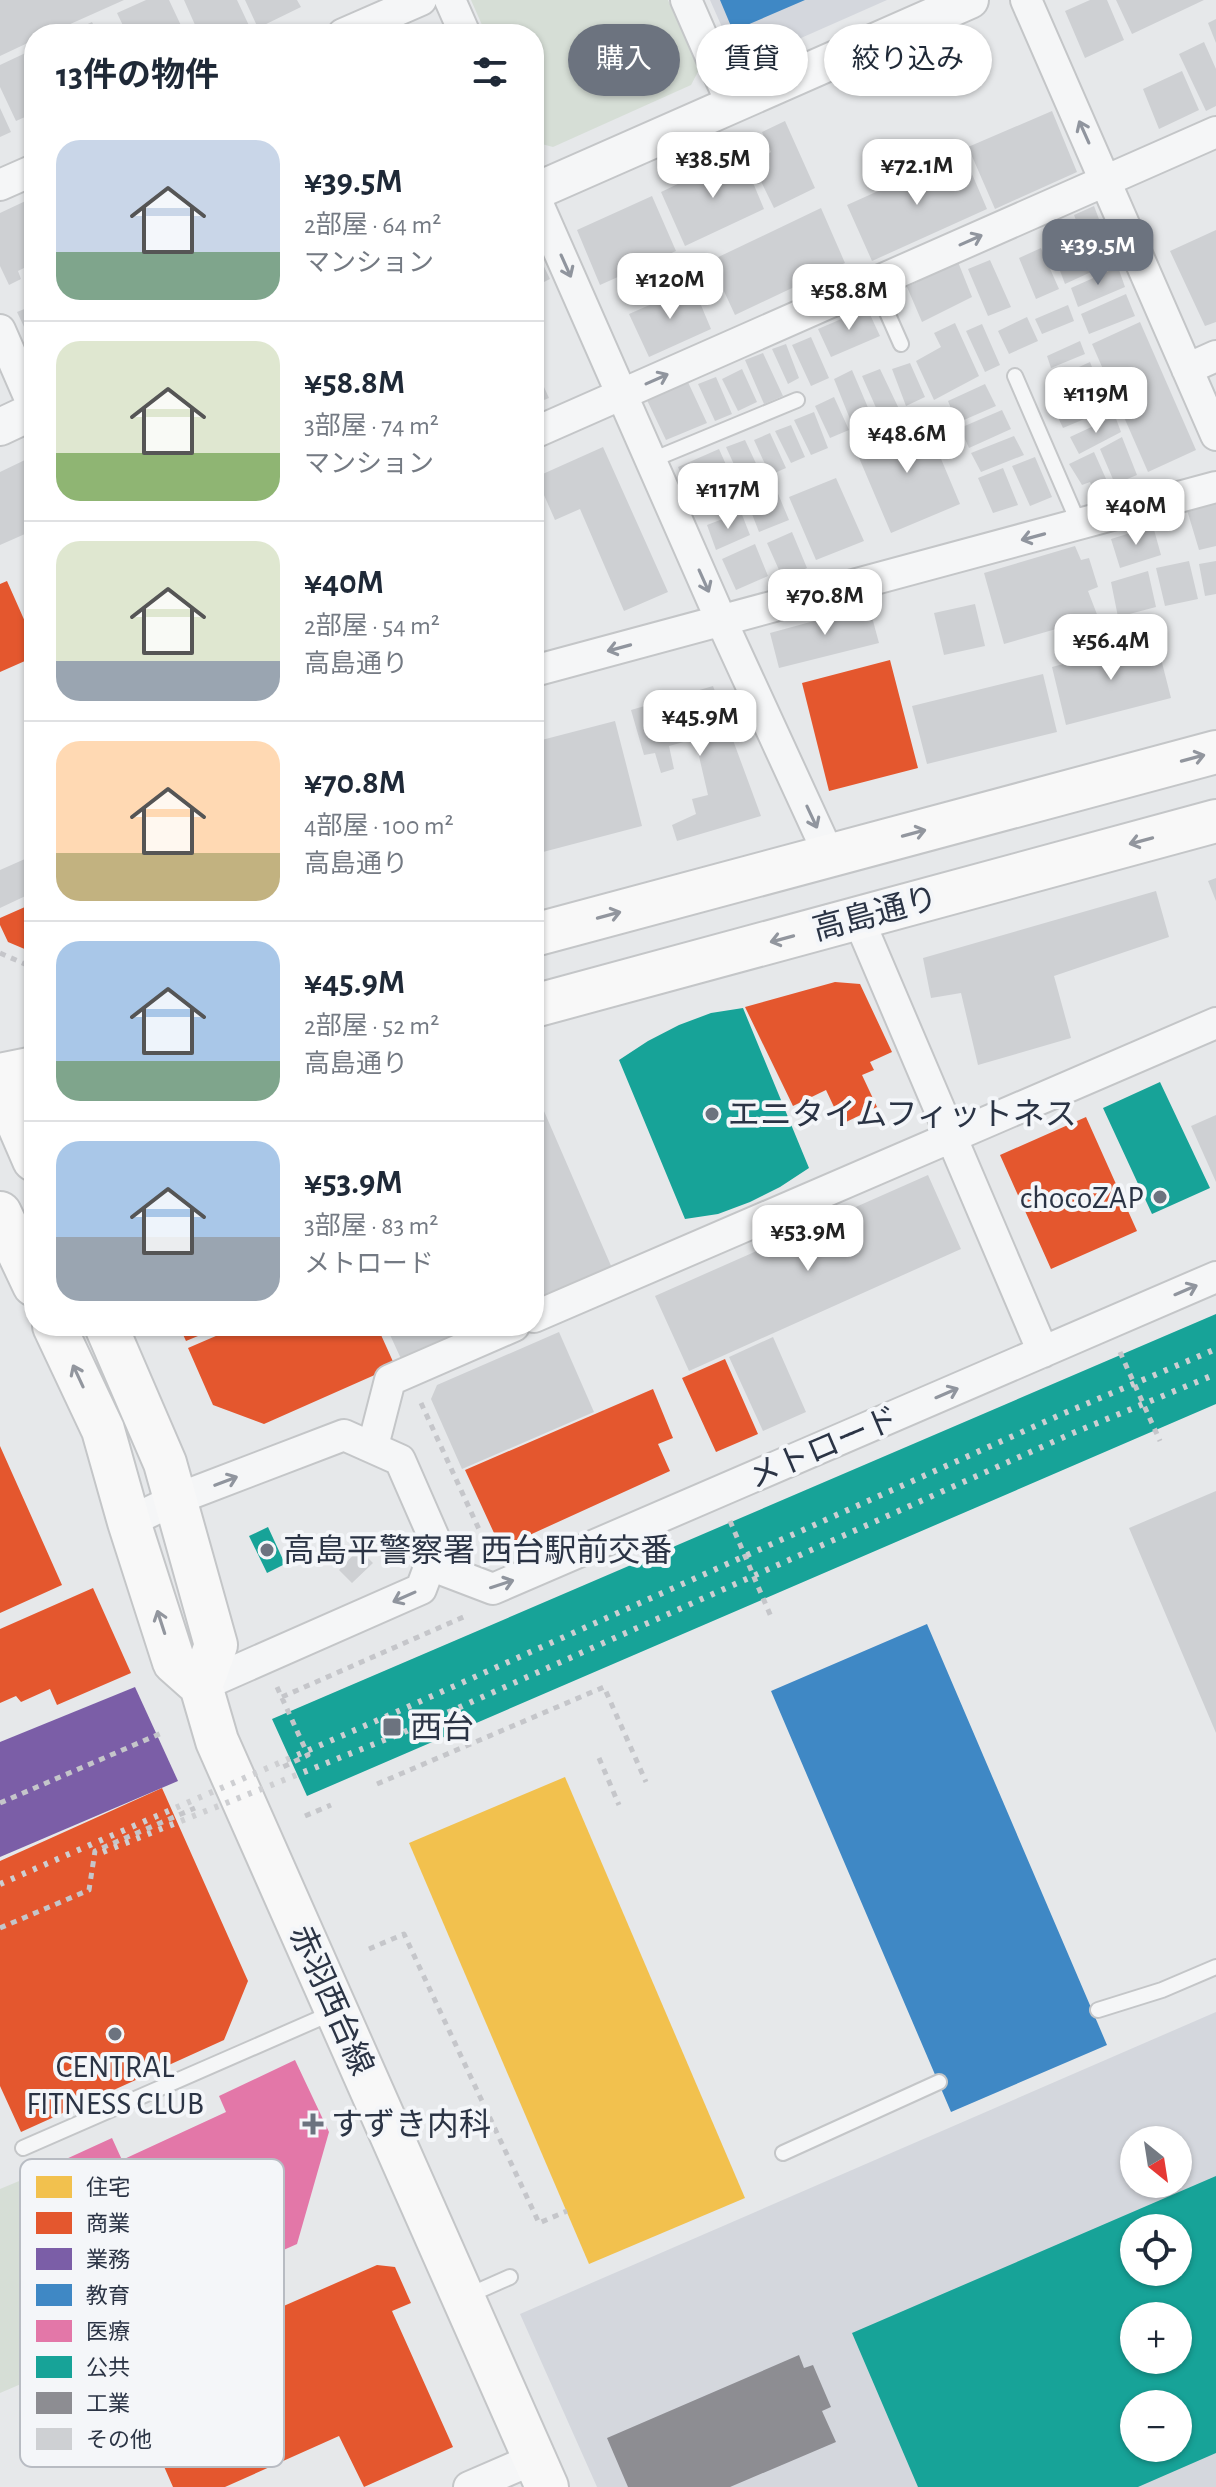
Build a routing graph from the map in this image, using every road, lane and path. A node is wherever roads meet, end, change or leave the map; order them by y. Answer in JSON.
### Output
{"nodes":[{"id":1,"x":421,"y":0,"type":"edge"},
{"id":2,"x":450,"y":0,"type":"edge"},
{"id":3,"x":686,"y":0,"type":"edge"},
{"id":4,"x":970,"y":0,"type":"edge"},
{"id":5,"x":1026,"y":0,"type":"edge"},
{"id":6,"x":366,"y":24,"type":"edge"},
{"id":7,"x":461,"y":24,"type":"edge"},
{"id":8,"x":732,"y":105,"type":"junction"},
{"id":9,"x":1216,"y":132,"type":"edge"},
{"id":10,"x":24,"y":174,"type":"edge"},
{"id":11,"x":1105,"y":181,"type":"junction"},
{"id":12,"x":0,"y":185,"type":"edge"},
{"id":13,"x":544,"y":189,"type":"edge"},
{"id":14,"x":544,"y":216,"type":"edge"},
{"id":15,"x":874,"y":283,"type":"junction"},
{"id":16,"x":0,"y":330,"type":"edge"},
{"id":17,"x":901,"y":344,"type":"dead end"},
{"id":18,"x":1216,"y":356,"type":"edge"},
{"id":19,"x":1187,"y":369,"type":"junction"},
{"id":20,"x":1015,"y":376,"type":"dead end"},
{"id":21,"x":24,"y":386,"type":"edge"},
{"id":22,"x":623,"y":394,"type":"junction"},
{"id":23,"x":797,"y":400,"type":"dead end"},
{"id":24,"x":24,"y":415,"type":"edge"},
{"id":25,"x":0,"y":427,"type":"edge"},
{"id":26,"x":544,"y":429,"type":"edge"},
{"id":27,"x":1216,"y":435,"type":"edge"},
{"id":28,"x":652,"y":460,"type":"junction"},
{"id":29,"x":1216,"y":487,"type":"edge"},
{"id":30,"x":1079,"y":524,"type":"junction"},
{"id":31,"x":721,"y":620,"type":"junction"},
{"id":32,"x":544,"y":668,"type":"edge"},
{"id":33,"x":1216,"y":752,"type":"edge"},
{"id":34,"x":1216,"y":821,"type":"edge"},
{"id":35,"x":829,"y":855,"type":"junction"},
{"id":36,"x":858,"y":918,"type":"junction"},
{"id":37,"x":544,"y":932,"type":"edge"},
{"id":38,"x":0,"y":953,"type":"edge"},
{"id":39,"x":24,"y":964,"type":"edge"},
{"id":40,"x":544,"y":1003,"type":"edge"},
{"id":41,"x":1216,"y":1023,"type":"edge"},
{"id":42,"x":24,"y":1070,"type":"edge"},
{"id":43,"x":0,"y":1075,"type":"edge"},
{"id":44,"x":0,"y":1082,"type":"edge"},
{"id":45,"x":950,"y":1137,"type":"junction"},
{"id":46,"x":24,"y":1151,"type":"edge"},
{"id":47,"x":0,"y":1213,"type":"edge"},
{"id":48,"x":24,"y":1264,"type":"edge"},
{"id":49,"x":1216,"y":1277,"type":"edge"},
{"id":50,"x":544,"y":1313,"type":"edge"},
{"id":51,"x":59,"y":1336,"type":"edge"},
{"id":52,"x":110,"y":1336,"type":"edge"},
{"id":53,"x":491,"y":1336,"type":"edge"},
{"id":54,"x":1118,"y":1348,"type":"dead end"},
{"id":55,"x":1043,"y":1352,"type":"junction"},
{"id":56,"x":1160,"y":1441,"type":"dead end"},
{"id":57,"x":373,"y":1446,"type":"junction"},
{"id":58,"x":174,"y":1500,"type":"junction"},
{"id":59,"x":728,"y":1516,"type":"dead end"},
{"id":60,"x":129,"y":1522,"type":"junction"},
{"id":61,"x":430,"y":1565,"type":"junction"},
{"id":62,"x":772,"y":1619,"type":"dead end"},
{"id":63,"x":276,"y":1683,"type":"dead end"},
{"id":64,"x":201,"y":1686,"type":"junction"},
{"id":65,"x":164,"y":1732,"type":"dead end"},
{"id":66,"x":316,"y":1752,"type":"dead end"},
{"id":67,"x":308,"y":1755,"type":"junction"},
{"id":68,"x":599,"y":1758,"type":"dead end"},
{"id":69,"x":283,"y":1767,"type":"dead end"},
{"id":70,"x":646,"y":1782,"type":"dead end"},
{"id":71,"x":377,"y":1784,"type":"dead end"},
{"id":72,"x":0,"y":1803,"type":"edge"},
{"id":73,"x":331,"y":1805,"type":"dead end"},
{"id":74,"x":619,"y":1805,"type":"dead end"},
{"id":75,"x":195,"y":1808,"type":"dead end"},
{"id":76,"x":305,"y":1816,"type":"dead end"},
{"id":77,"x":0,"y":1928,"type":"edge"},
{"id":78,"x":369,"y":1949,"type":"dead end"},
{"id":79,"x":1216,"y":1967,"type":"edge"},
{"id":80,"x":1098,"y":2010,"type":"dead end"},
{"id":81,"x":336,"y":2011,"type":"junction"},
{"id":82,"x":939,"y":2082,"type":"dead end"},
{"id":83,"x":23,"y":2148,"type":"dead end"},
{"id":84,"x":783,"y":2153,"type":"dead end"},
{"id":85,"x":567,"y":2211,"type":"dead end"},
{"id":86,"x":510,"y":2277,"type":"dead end"},
{"id":87,"x":463,"y":2298,"type":"junction"},
{"id":88,"x":540,"y":2473,"type":"edge"},
{"id":89,"x":469,"y":2487,"type":"edge"}],
"edges":[{"from":1,"to":6,"type":"street"},
{"from":2,"to":7,"type":"street"},
{"from":3,"to":8,"type":"street"},
{"from":4,"to":8,"type":"street"},
{"from":11,"to":5,"type":"street","one_way":true},
{"from":8,"to":13,"type":"street"},
{"from":9,"to":11,"type":"street"},
{"from":10,"to":12,"type":"street"},
{"from":15,"to":11,"type":"street","one_way":true},
{"from":11,"to":19,"type":"street"},
{"from":14,"to":22,"type":"street","one_way":true},
{"from":15,"to":17,"type":"lane"},
{"from":22,"to":15,"type":"street","one_way":true},
{"from":16,"to":21,"type":"street"},
{"from":18,"to":19,"type":"street"},
{"from":19,"to":27,"type":"street"},
{"from":20,"to":30,"type":"lane"},
{"from":22,"to":26,"type":"street"},
{"from":22,"to":28,"type":"street"},
{"from":23,"to":28,"type":"lane"},
{"from":24,"to":25,"type":"street"},
{"from":28,"to":31,"type":"street","one_way":true},
{"from":29,"to":30,"type":"street"},
{"from":30,"to":31,"type":"street","one_way":true},
{"from":31,"to":32,"type":"street","one_way":true},
{"from":31,"to":35,"type":"street","one_way":true},
{"from":35,"to":33,"type":"main road","one_way":true},
{"from":34,"to":36,"type":"main road","name":"高島通り","one_way":true},
{"from":37,"to":35,"type":"main road","one_way":true},
{"from":36,"to":40,"type":"main road","name":"高島通り","one_way":true},
{"from":36,"to":45,"type":"street"},
{"from":38,"to":39,"type":"path"},
{"from":41,"to":45,"type":"street"},
{"from":42,"to":43,"type":"main road"},
{"from":44,"to":46,"type":"main road"},
{"from":45,"to":50,"type":"street"},
{"from":45,"to":55,"type":"street"},
{"from":47,"to":48,"type":"main road"},
{"from":55,"to":49,"type":"street","name":"メトロード","one_way":true},
{"from":60,"to":51,"type":"main road","one_way":true},
{"from":52,"to":58,"type":"main road"},
{"from":53,"to":57,"type":"street"},
{"from":54,"to":56,"type":"path"},
{"from":61,"to":55,"type":"street","name":"メトロード","one_way":true},
{"from":58,"to":57,"type":"street","one_way":true},
{"from":57,"to":61,"type":"street"},
{"from":58,"to":60,"type":"street"},
{"from":58,"to":64,"type":"main road"},
{"from":59,"to":62,"type":"path"},
{"from":64,"to":60,"type":"main road","one_way":true},
{"from":61,"to":64,"type":"street","one_way":true},
{"from":63,"to":67,"type":"path"},
{"from":64,"to":81,"type":"main road","name":"赤羽西台線"},
{"from":65,"to":72,"type":"path"},
{"from":66,"to":67,"type":"path"},
{"from":67,"to":69,"type":"path"},
{"from":68,"to":74,"type":"path"},
{"from":70,"to":71,"type":"path"},
{"from":73,"to":76,"type":"path"},
{"from":75,"to":77,"type":"path"},
{"from":78,"to":85,"type":"path"},
{"from":79,"to":80,"type":"lane"},
{"from":81,"to":83,"type":"lane"},
{"from":81,"to":87,"type":"main road","name":"赤羽西台線"},
{"from":82,"to":84,"type":"lane"},
{"from":86,"to":87,"type":"lane"},
{"from":87,"to":88,"type":"main road","name":"赤羽西台線"},
{"from":88,"to":89,"type":"street"}]}
